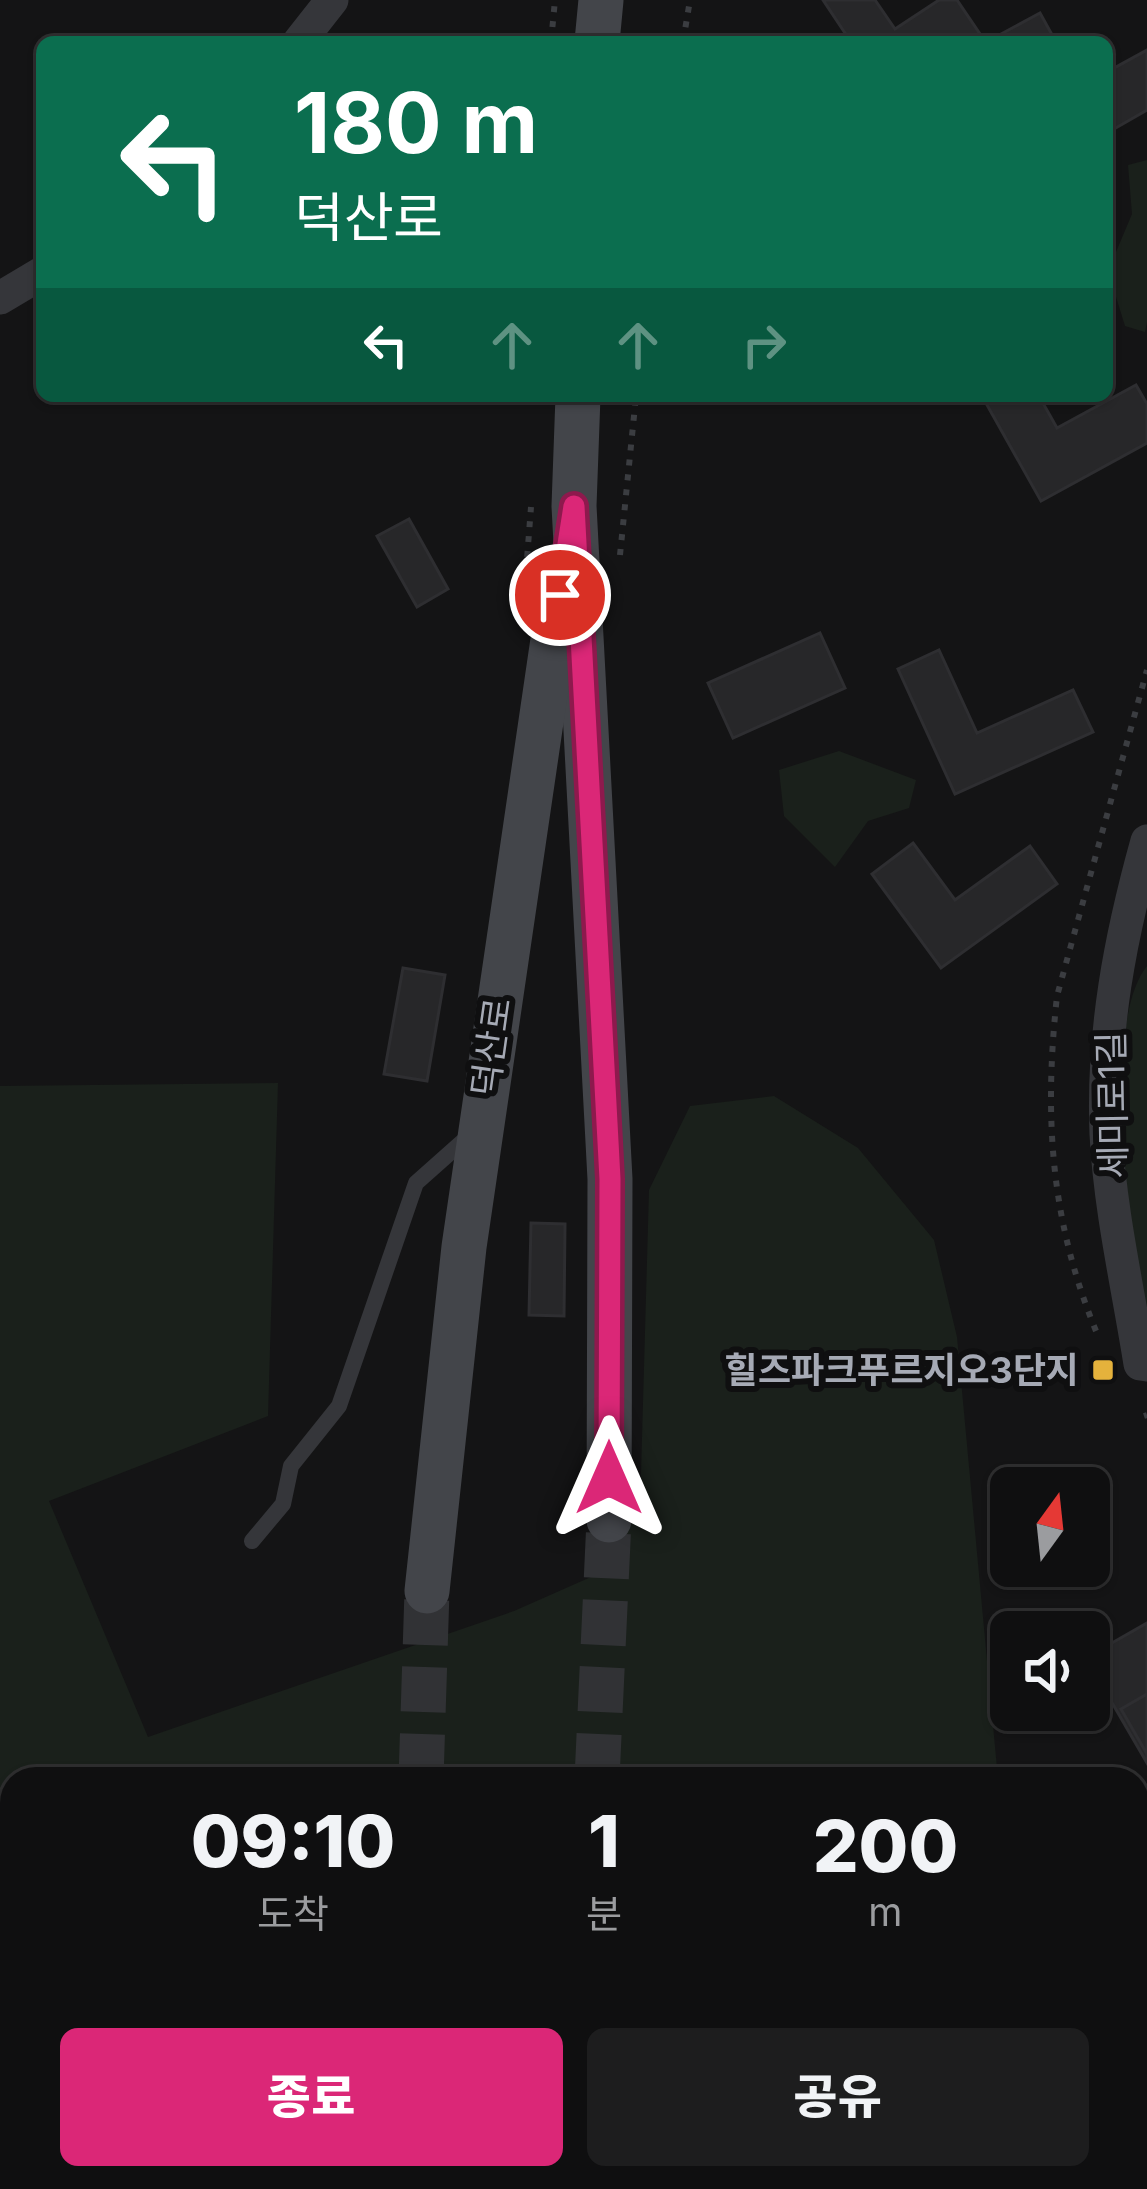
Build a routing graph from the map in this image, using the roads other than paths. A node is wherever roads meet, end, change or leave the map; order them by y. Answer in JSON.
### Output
{"nodes":[{"id":1,"x":332,"y":0,"type":"edge"},
{"id":2,"x":601,"y":0,"type":"edge"},
{"id":3,"x":304,"y":36,"type":"edge"},
{"id":4,"x":598,"y":36,"type":"edge"},
{"id":5,"x":36,"y":277,"type":"edge"},
{"id":6,"x":0,"y":298,"type":"edge"},
{"id":7,"x":578,"y":402,"type":"edge"},
{"id":8,"x":574,"y":506,"type":"junction"},
{"id":9,"x":1147,"y":841,"type":"edge"},
{"id":10,"x":480,"y":1127,"type":"junction"},
{"id":11,"x":1147,"y":1365,"type":"edge"},
{"id":12,"x":609,"y":1520,"type":"tunnel mouth"},
{"id":13,"x":252,"y":1541,"type":"dead end"},
{"id":14,"x":427,"y":1591,"type":"tunnel mouth"}],
"edges":[{"from":1,"to":3,"type":"street"},
{"from":2,"to":4,"type":"main road"},
{"from":5,"to":6,"type":"street"},
{"from":7,"to":8,"type":"main road","name":"덕산로"},
{"from":8,"to":10,"type":"main road","name":"덕산로"},
{"from":8,"to":12,"type":"main road","name":"덕산로"},
{"from":9,"to":11,"type":"street","name":"세미로1길"},
{"from":10,"to":13,"type":"lane"},
{"from":10,"to":14,"type":"main road","name":"덕산로"}]}
